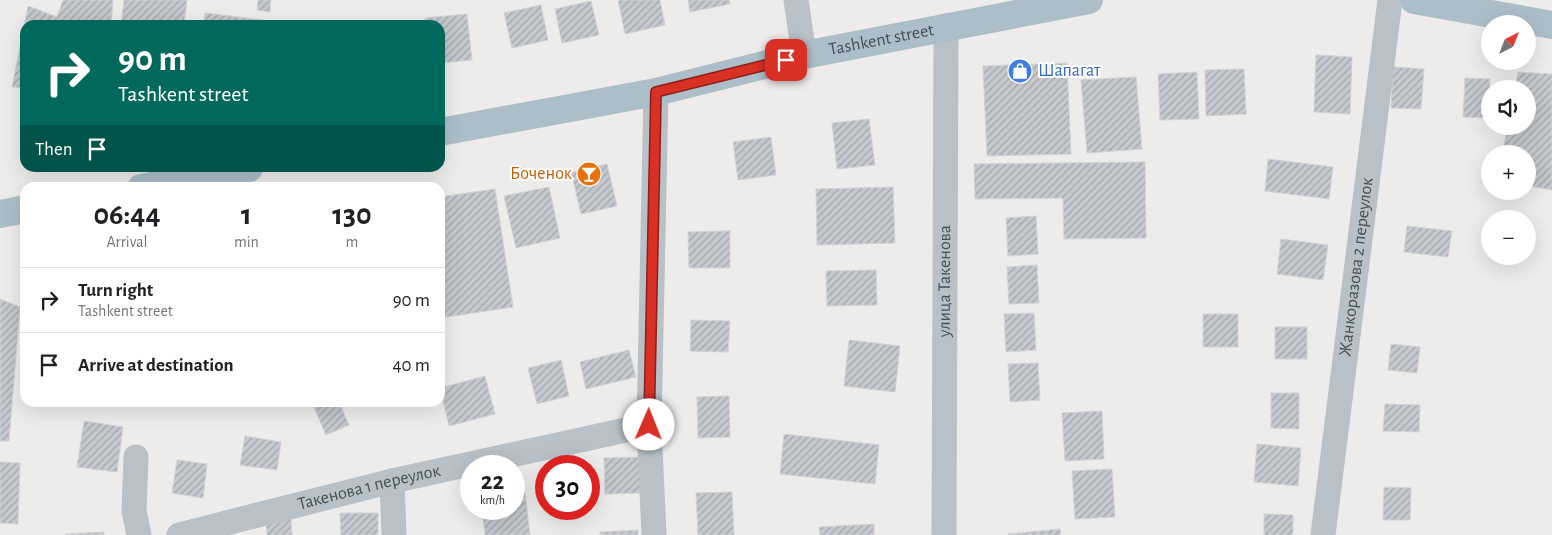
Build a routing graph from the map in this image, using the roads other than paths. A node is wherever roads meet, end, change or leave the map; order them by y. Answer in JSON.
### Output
{"nodes":[{"id":1,"x":796,"y":0,"type":"edge"},
{"id":2,"x":1089,"y":0,"type":"edge"},
{"id":3,"x":1390,"y":0,"type":"edge"},
{"id":4,"x":1414,"y":0,"type":"edge"},
{"id":5,"x":1552,"y":25,"type":"edge"},
{"id":6,"x":946,"y":26,"type":"junction"},
{"id":7,"x":804,"y":55,"type":"junction"},
{"id":8,"x":656,"y":92,"type":"junction"},
{"id":9,"x":445,"y":131,"type":"edge"},
{"id":10,"x":227,"y":172,"type":"edge"},
{"id":11,"x":173,"y":182,"type":"edge"},
{"id":12,"x":20,"y":210,"type":"edge"},
{"id":13,"x":0,"y":214,"type":"edge"},
{"id":14,"x":649,"y":425,"type":"junction"},
{"id":15,"x":136,"y":456,"type":"dead end"},
{"id":16,"x":392,"y":482,"type":"junction"},
{"id":17,"x":139,"y":535,"type":"edge"},
{"id":18,"x":179,"y":535,"type":"edge"},
{"id":19,"x":394,"y":535,"type":"edge"},
{"id":20,"x":654,"y":535,"type":"edge"},
{"id":21,"x":944,"y":535,"type":"edge"},
{"id":22,"x":1323,"y":535,"type":"edge"}],
"edges":[{"from":1,"to":7,"type":"street"},
{"from":2,"to":6,"type":"main road","name":"Tashkent street"},
{"from":3,"to":22,"type":"street","name":"Жанкоразова 2 переулок"},
{"from":4,"to":5,"type":"main road"},
{"from":6,"to":7,"type":"main road","name":"Tashkent street"},
{"from":6,"to":21,"type":"street","name":"улица Такенова"},
{"from":7,"to":8,"type":"main road","name":"Tashkent street"},
{"from":8,"to":9,"type":"main road","name":"Tashkent street"},
{"from":8,"to":14,"type":"street"},
{"from":10,"to":11,"type":"main road"},
{"from":12,"to":13,"type":"main road"},
{"from":14,"to":16,"type":"street","name":"Такенова 1 переулок"},
{"from":14,"to":20,"type":"street"},
{"from":15,"to":17,"type":"street"},
{"from":16,"to":18,"type":"street","name":"Такенова 1 переулок"},
{"from":16,"to":19,"type":"street"}]}
